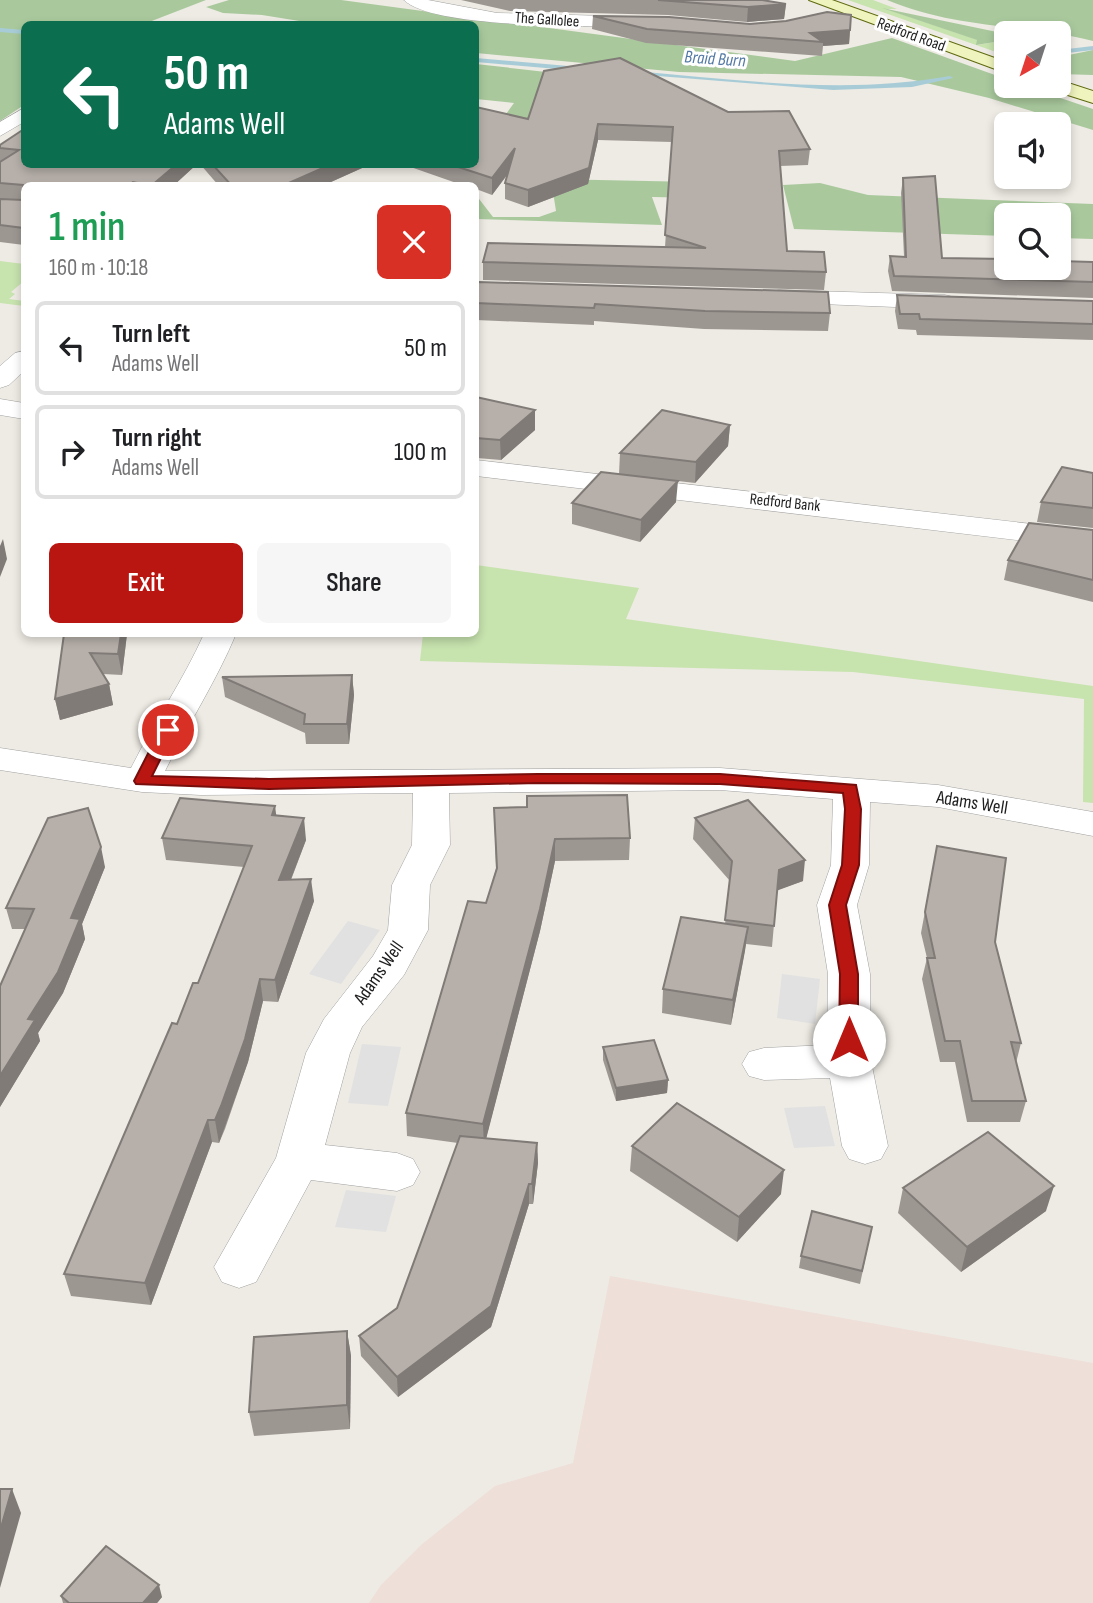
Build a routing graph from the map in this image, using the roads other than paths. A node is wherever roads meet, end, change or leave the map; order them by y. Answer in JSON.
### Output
{"nodes":[{"id":1,"x":412,"y":0,"type":"edge"},
{"id":2,"x":817,"y":0,"type":"edge"},
{"id":3,"x":849,"y":12,"type":"junction"},
{"id":4,"x":814,"y":19,"type":"edge"},
{"id":5,"x":659,"y":22,"type":"edge"},
{"id":6,"x":994,"y":64,"type":"edge"},
{"id":7,"x":1071,"y":90,"type":"edge"},
{"id":8,"x":1093,"y":97,"type":"edge"},
{"id":9,"x":21,"y":116,"type":"edge"},
{"id":10,"x":0,"y":130,"type":"edge"},
{"id":11,"x":759,"y":296,"type":"edge"},
{"id":12,"x":971,"y":303,"type":"edge"},
{"id":13,"x":21,"y":361,"type":"edge"},
{"id":14,"x":0,"y":380,"type":"edge"},
{"id":15,"x":0,"y":407,"type":"edge"},
{"id":16,"x":21,"y":410,"type":"edge"},
{"id":17,"x":479,"y":468,"type":"edge"},
{"id":18,"x":1093,"y":540,"type":"edge"},
{"id":19,"x":218,"y":637,"type":"edge"},
{"id":20,"x":0,"y":759,"type":"edge"},
{"id":21,"x":142,"y":781,"type":"junction"},
{"id":22,"x":431,"y":781,"type":"junction"},
{"id":23,"x":850,"y":789,"type":"junction"},
{"id":24,"x":1093,"y":824,"type":"edge"},
{"id":25,"x":849,"y":1061,"type":"junction"},
{"id":26,"x":764,"y":1064,"type":"dead end"},
{"id":27,"x":865,"y":1146,"type":"dead end"},
{"id":28,"x":298,"y":1160,"type":"junction"},
{"id":29,"x":397,"y":1172,"type":"dead end"},
{"id":30,"x":239,"y":1267,"type":"dead end"}],
"edges":[{"from":1,"to":5,"type":"street","name":"The Gallolee"},
{"from":2,"to":3,"type":"main road","name":"Redford Road"},
{"from":3,"to":4,"type":"street"},
{"from":3,"to":6,"type":"main road","name":"Redford Road"},
{"from":7,"to":8,"type":"main road"},
{"from":9,"to":10,"type":"street"},
{"from":11,"to":12,"type":"street"},
{"from":13,"to":14,"type":"street"},
{"from":15,"to":16,"type":"street"},
{"from":17,"to":18,"type":"street","name":"Redford Bank"},
{"from":19,"to":21,"type":"street"},
{"from":20,"to":21,"type":"street","name":"Adams Well"},
{"from":21,"to":22,"type":"street","name":"Adams Well"},
{"from":22,"to":23,"type":"street","name":"Adams Well"},
{"from":22,"to":28,"type":"street","name":"Adams Well"},
{"from":23,"to":24,"type":"street","name":"Adams Well"},
{"from":23,"to":25,"type":"street"},
{"from":25,"to":26,"type":"street"},
{"from":25,"to":27,"type":"street"},
{"from":28,"to":29,"type":"street"},
{"from":28,"to":30,"type":"street","name":"Adams Well"}]}
